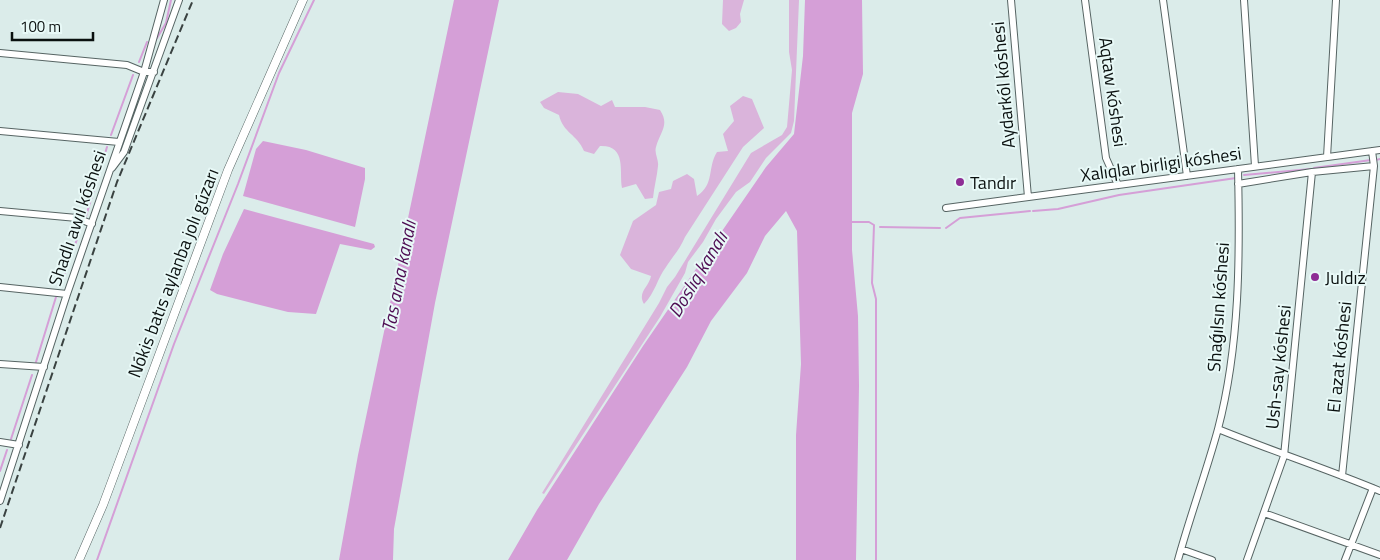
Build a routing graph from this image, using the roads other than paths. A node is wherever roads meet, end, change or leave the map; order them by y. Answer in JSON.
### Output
{"nodes":[{"id":1,"x":164,"y":0,"type":"edge"},
{"id":2,"x":179,"y":0,"type":"edge"},
{"id":3,"x":303,"y":0,"type":"edge"},
{"id":4,"x":1011,"y":0,"type":"edge"},
{"id":5,"x":1085,"y":0,"type":"edge"},
{"id":6,"x":1163,"y":0,"type":"edge"},
{"id":7,"x":1244,"y":0,"type":"edge"},
{"id":8,"x":1249,"y":0,"type":"edge"},
{"id":9,"x":1336,"y":0,"type":"edge"},
{"id":10,"x":1246,"y":10,"type":"junction"},
{"id":11,"x":0,"y":53,"type":"edge"},
{"id":12,"x":144,"y":72,"type":"junction"},
{"id":13,"x":154,"y":72,"type":"junction"},
{"id":14,"x":0,"y":131,"type":"edge"},
{"id":15,"x":119,"y":142,"type":"junction"},
{"id":16,"x":1380,"y":150,"type":"edge"},
{"id":17,"x":1372,"y":151,"type":"junction"},
{"id":18,"x":1328,"y":157,"type":"junction"},
{"id":19,"x":1255,"y":166,"type":"junction"},
{"id":20,"x":1374,"y":166,"type":"junction"},
{"id":21,"x":1238,"y":169,"type":"junction"},
{"id":22,"x":110,"y":171,"type":"junction"},
{"id":23,"x":1312,"y":172,"type":"junction"},
{"id":24,"x":1187,"y":176,"type":"junction"},
{"id":25,"x":1238,"y":184,"type":"junction"},
{"id":26,"x":1118,"y":185,"type":"junction"},
{"id":27,"x":1028,"y":197,"type":"junction"},
{"id":28,"x":946,"y":208,"type":"dead end"},
{"id":29,"x":0,"y":211,"type":"edge"},
{"id":30,"x":92,"y":224,"type":"junction"},
{"id":31,"x":0,"y":287,"type":"edge"},
{"id":32,"x":67,"y":294,"type":"junction"},
{"id":33,"x":0,"y":364,"type":"edge"},
{"id":34,"x":44,"y":367,"type":"junction"},
{"id":35,"x":1218,"y":429,"type":"junction"},
{"id":36,"x":0,"y":442,"type":"edge"},
{"id":37,"x":19,"y":445,"type":"junction"},
{"id":38,"x":1284,"y":456,"type":"junction"},
{"id":39,"x":1342,"y":476,"type":"junction"},
{"id":40,"x":1372,"y":488,"type":"junction"},
{"id":41,"x":1380,"y":491,"type":"edge"},
{"id":42,"x":0,"y":501,"type":"edge"},
{"id":43,"x":1264,"y":513,"type":"junction"},
{"id":44,"x":1351,"y":544,"type":"junction"},
{"id":45,"x":1181,"y":549,"type":"junction"},
{"id":46,"x":1380,"y":555,"type":"edge"},
{"id":47,"x":79,"y":560,"type":"edge"},
{"id":48,"x":1178,"y":560,"type":"edge"},
{"id":49,"x":1212,"y":560,"type":"edge"},
{"id":50,"x":1247,"y":560,"type":"edge"},
{"id":51,"x":1345,"y":560,"type":"edge"}],
"edges":[{"from":1,"to":12,"type":"street","name":"Shadlı awıl kóshesi"},
{"from":2,"to":13,"type":"street"},
{"from":3,"to":47,"type":"main road","name":"Nókis batıs aylanba jolı gúzarı"},
{"from":4,"to":27,"type":"street","name":"Aydarkól kóshesi"},
{"from":5,"to":26,"type":"street","name":"Aqtaw kóshesi"},
{"from":6,"to":24,"type":"street"},
{"from":7,"to":10,"type":"street"},
{"from":8,"to":10,"type":"street"},
{"from":9,"to":18,"type":"street"},
{"from":10,"to":19,"type":"street"},
{"from":11,"to":12,"type":"street"},
{"from":12,"to":13,"type":"street"},
{"from":12,"to":15,"type":"street","name":"Shadlı awıl kóshesi"},
{"from":13,"to":22,"type":"street"},
{"from":14,"to":15,"type":"street"},
{"from":15,"to":22,"type":"street","name":"Shadlı awıl kóshesi"},
{"from":16,"to":17,"type":"street","name":"Xalıqlar birligi kóshesi"},
{"from":17,"to":18,"type":"street","name":"Xalıqlar birligi kóshesi"},
{"from":17,"to":20,"type":"street","name":"El azat kóshesi"},
{"from":18,"to":19,"type":"street","name":"Xalıqlar birligi kóshesi"},
{"from":19,"to":21,"type":"street","name":"Xalıqlar birligi kóshesi"},
{"from":20,"to":23,"type":"street"},
{"from":20,"to":39,"type":"street","name":"El azat kóshesi"},
{"from":21,"to":24,"type":"street","name":"Xalıqlar birligi kóshesi"},
{"from":21,"to":25,"type":"street","name":"Shaǵılsın kóshesi"},
{"from":22,"to":30,"type":"street","name":"Shadlı awıl kóshesi"},
{"from":23,"to":25,"type":"street"},
{"from":23,"to":38,"type":"street","name":"Ush-say kóshesi"},
{"from":24,"to":26,"type":"street","name":"Xalıqlar birligi kóshesi"},
{"from":25,"to":35,"type":"street","name":"Shaǵılsın kóshesi"},
{"from":26,"to":27,"type":"street","name":"Xalıqlar birligi kóshesi"},
{"from":27,"to":28,"type":"street","name":"Xalıqlar birligi kóshesi"},
{"from":29,"to":30,"type":"street"},
{"from":30,"to":32,"type":"street","name":"Shadlı awıl kóshesi"},
{"from":31,"to":32,"type":"street"},
{"from":32,"to":34,"type":"street","name":"Shadlı awıl kóshesi"},
{"from":33,"to":34,"type":"street"},
{"from":34,"to":37,"type":"street","name":"Shadlı awıl kóshesi"},
{"from":35,"to":38,"type":"street"},
{"from":35,"to":45,"type":"street","name":"Shaǵılsın kóshesi"},
{"from":36,"to":37,"type":"street"},
{"from":37,"to":42,"type":"street","name":"Shadlı awıl kóshesi"},
{"from":38,"to":39,"type":"street"},
{"from":38,"to":43,"type":"street","name":"Ush-say kóshesi"},
{"from":39,"to":40,"type":"street"},
{"from":40,"to":41,"type":"street"},
{"from":40,"to":44,"type":"street"},
{"from":43,"to":44,"type":"street"},
{"from":43,"to":50,"type":"street","name":"Ush-say kóshesi"},
{"from":44,"to":46,"type":"street"},
{"from":44,"to":51,"type":"street"},
{"from":45,"to":48,"type":"street","name":"Shaǵılsın kóshesi"},
{"from":45,"to":49,"type":"street"}]}
